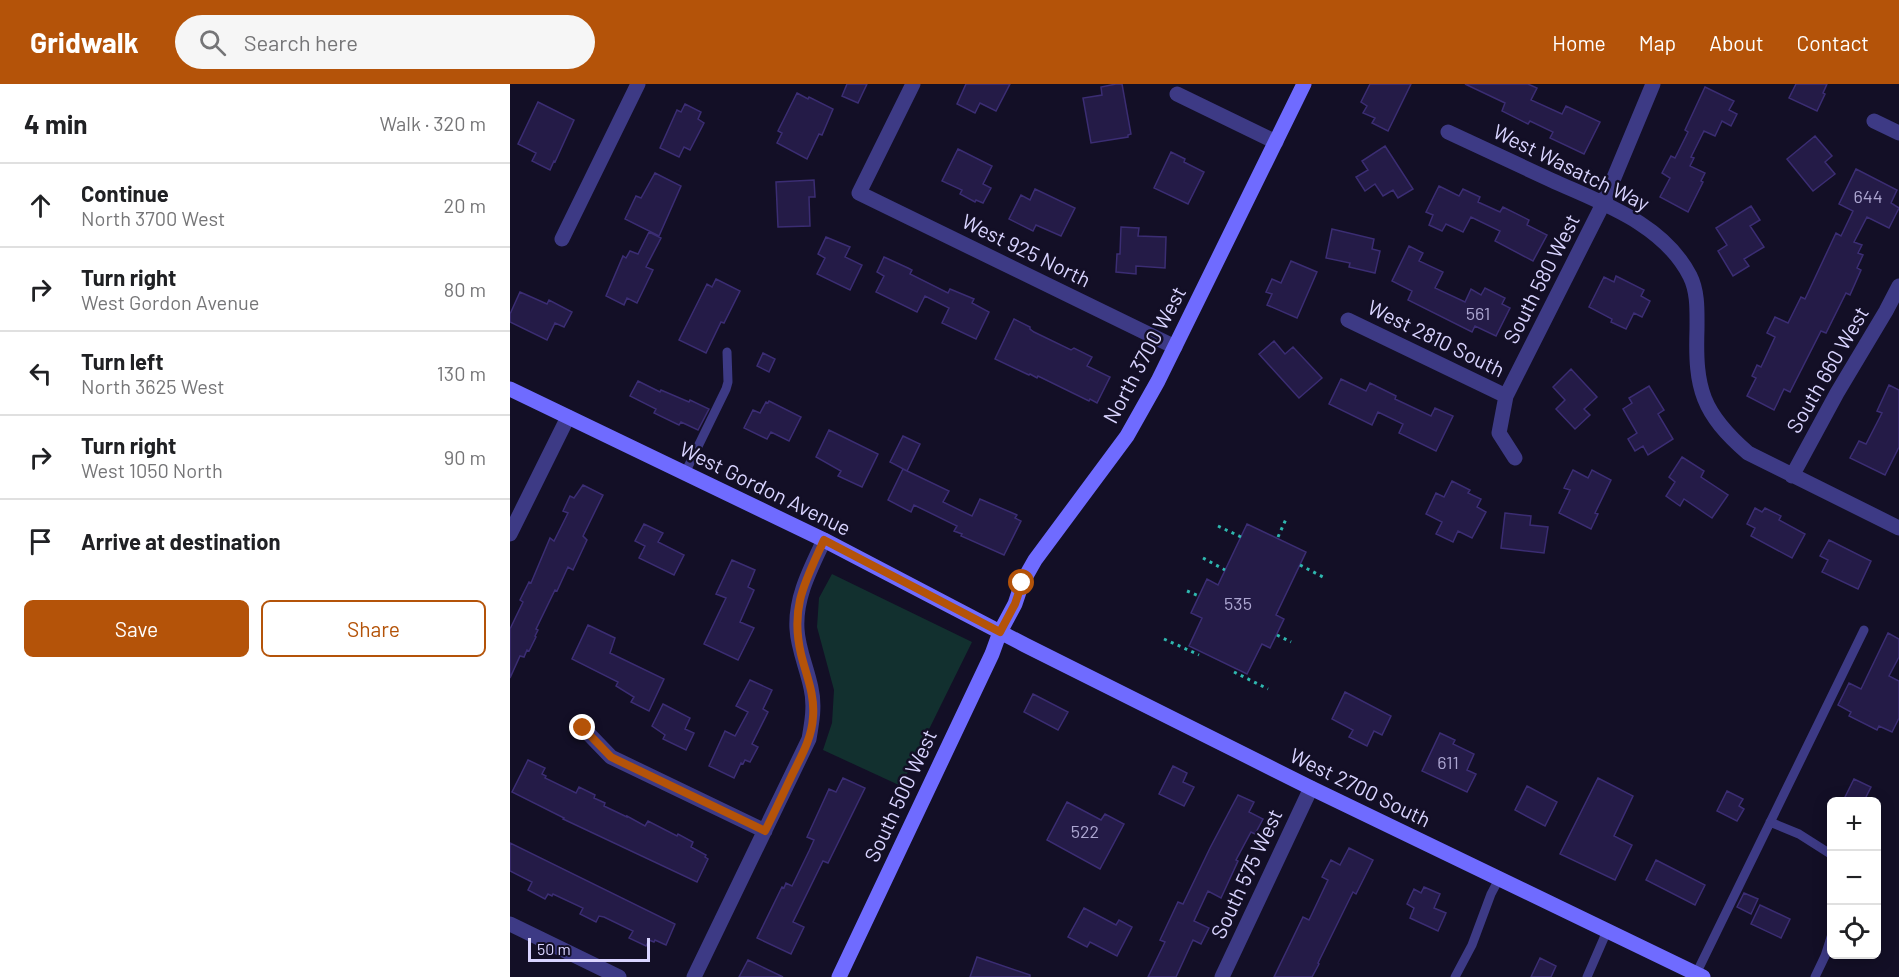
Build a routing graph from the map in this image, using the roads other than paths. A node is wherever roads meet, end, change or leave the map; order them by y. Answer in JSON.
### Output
{"nodes":[{"id":1,"x":638,"y":84,"type":"edge"},
{"id":2,"x":913,"y":84,"type":"edge"},
{"id":3,"x":1304,"y":84,"type":"edge"},
{"id":4,"x":1653,"y":84,"type":"edge"},
{"id":5,"x":1178,"y":94,"type":"dead end"},
{"id":6,"x":1874,"y":121,"type":"dead end"},
{"id":7,"x":1448,"y":132,"type":"dead end"},
{"id":8,"x":1899,"y":133,"type":"edge"},
{"id":9,"x":1276,"y":142,"type":"junction"},
{"id":10,"x":1603,"y":204,"type":"junction"},
{"id":11,"x":562,"y":239,"type":"dead end"},
{"id":12,"x":1899,"y":286,"type":"edge"},
{"id":13,"x":1348,"y":320,"type":"dead end"},
{"id":14,"x":1175,"y":347,"type":"junction"},
{"id":15,"x":727,"y":352,"type":"dead end"},
{"id":16,"x":510,"y":388,"type":"edge"},
{"id":17,"x":1506,"y":396,"type":"junction"},
{"id":18,"x":568,"y":417,"type":"junction"},
{"id":19,"x":1515,"y":458,"type":"dead end"},
{"id":20,"x":685,"y":473,"type":"junction"},
{"id":21,"x":1792,"y":476,"type":"junction"},
{"id":22,"x":1899,"y":528,"type":"edge"},
{"id":23,"x":510,"y":534,"type":"edge"},
{"id":24,"x":824,"y":540,"type":"junction"},
{"id":25,"x":1864,"y":630,"type":"dead end"},
{"id":26,"x":1000,"y":632,"type":"junction"},
{"id":27,"x":583,"y":728,"type":"dead end"},
{"id":28,"x":1311,"y":788,"type":"junction"},
{"id":29,"x":1770,"y":822,"type":"junction"},
{"id":30,"x":765,"y":831,"type":"junction"},
{"id":31,"x":1827,"y":852,"type":"edge"},
{"id":32,"x":1499,"y":879,"type":"junction"},
{"id":33,"x":510,"y":924,"type":"edge"},
{"id":34,"x":1607,"y":931,"type":"junction"},
{"id":35,"x":1827,"y":950,"type":"edge"},
{"id":36,"x":1699,"y":975,"type":"edge"},
{"id":37,"x":619,"y":977,"type":"edge"},
{"id":38,"x":694,"y":977,"type":"edge"},
{"id":39,"x":839,"y":977,"type":"edge"},
{"id":40,"x":1222,"y":977,"type":"edge"},
{"id":41,"x":1455,"y":977,"type":"edge"},
{"id":42,"x":1587,"y":977,"type":"edge"},
{"id":43,"x":1815,"y":977,"type":"edge"}],
"edges":[{"from":1,"to":11,"type":"street"},
{"from":2,"to":14,"type":"street","name":"West 925 North"},
{"from":3,"to":9,"type":"main road","name":"North 3700 West"},
{"from":4,"to":10,"type":"street","name":"South 580 West"},
{"from":5,"to":9,"type":"street"},
{"from":6,"to":8,"type":"street"},
{"from":7,"to":10,"type":"street","name":"West Wasatch Way"},
{"from":9,"to":14,"type":"main road","name":"North 3700 West"},
{"from":10,"to":17,"type":"street","name":"South 580 West"},
{"from":10,"to":21,"type":"street","name":"West Wasatch Way"},
{"from":12,"to":21,"type":"street","name":"South 660 West"},
{"from":13,"to":17,"type":"street","name":"West 2810 South"},
{"from":14,"to":26,"type":"main road","name":"North 3700 West"},
{"from":15,"to":20,"type":"lane"},
{"from":16,"to":18,"type":"main road","name":"West Gordon Avenue"},
{"from":17,"to":19,"type":"street","name":"South 580 West"},
{"from":18,"to":20,"type":"main road","name":"West Gordon Avenue"},
{"from":18,"to":23,"type":"street"},
{"from":20,"to":24,"type":"main road","name":"West Gordon Avenue"},
{"from":21,"to":22,"type":"street","name":"West Wasatch Way"},
{"from":24,"to":26,"type":"main road","name":"West Gordon Avenue"},
{"from":24,"to":30,"type":"street"},
{"from":25,"to":29,"type":"lane"},
{"from":26,"to":28,"type":"main road","name":"West 2700 South"},
{"from":26,"to":39,"type":"main road","name":"South 500 West"},
{"from":27,"to":30,"type":"street"},
{"from":28,"to":32,"type":"main road","name":"West 2700 South"},
{"from":28,"to":40,"type":"street","name":"South 575 West"},
{"from":29,"to":31,"type":"lane"},
{"from":29,"to":36,"type":"lane"},
{"from":30,"to":38,"type":"street"},
{"from":32,"to":34,"type":"main road","name":"West 2700 South"},
{"from":32,"to":41,"type":"lane"},
{"from":33,"to":37,"type":"street"},
{"from":34,"to":36,"type":"main road","name":"West 2700 South"},
{"from":34,"to":42,"type":"lane"},
{"from":35,"to":43,"type":"lane"}]}
